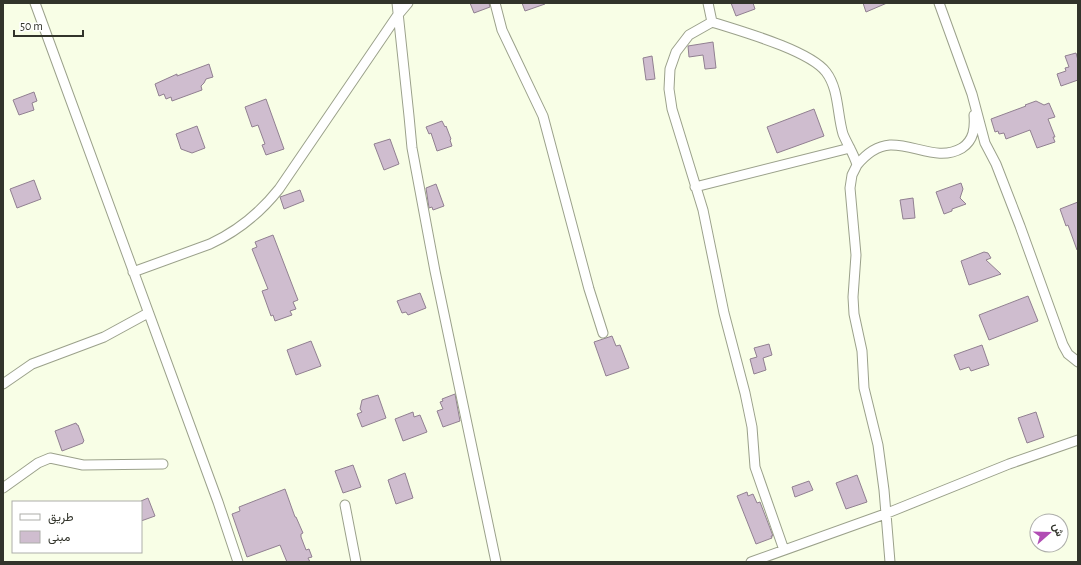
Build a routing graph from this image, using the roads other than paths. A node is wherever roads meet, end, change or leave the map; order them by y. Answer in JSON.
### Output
{"nodes":[{"id":1,"x":34,"y":3,"type":"edge"},
{"id":2,"x":397,"y":3,"type":"edge"},
{"id":3,"x":408,"y":3,"type":"edge"},
{"id":4,"x":495,"y":3,"type":"edge"},
{"id":5,"x":708,"y":3,"type":"edge"},
{"id":6,"x":939,"y":3,"type":"edge"},
{"id":7,"x":397,"y":16,"type":"junction"},
{"id":8,"x":712,"y":22,"type":"junction"},
{"id":9,"x":972,"y":94,"type":"junction"},
{"id":10,"x":850,"y":148,"type":"junction"},
{"id":11,"x":857,"y":164,"type":"junction"},
{"id":12,"x":695,"y":187,"type":"junction"},
{"id":13,"x":133,"y":272,"type":"junction"},
{"id":14,"x":148,"y":313,"type":"junction"},
{"id":15,"x":603,"y":333,"type":"dead end"},
{"id":16,"x":1078,"y":362,"type":"edge"},
{"id":17,"x":3,"y":384,"type":"edge"},
{"id":18,"x":1078,"y":440,"type":"edge"},
{"id":19,"x":163,"y":464,"type":"dead end"},
{"id":20,"x":3,"y":488,"type":"edge"},
{"id":21,"x":345,"y":505,"type":"dead end"},
{"id":22,"x":886,"y":514,"type":"junction"},
{"id":23,"x":784,"y":550,"type":"junction"},
{"id":24,"x":756,"y":561,"type":"edge"},
{"id":25,"x":238,"y":562,"type":"edge"},
{"id":26,"x":356,"y":562,"type":"edge"},
{"id":27,"x":496,"y":562,"type":"edge"},
{"id":28,"x":890,"y":562,"type":"edge"}],
"edges":[{"from":1,"to":13,"type":"street"},
{"from":2,"to":7,"type":"street"},
{"from":3,"to":7,"type":"street"},
{"from":4,"to":15,"type":"street"},
{"from":5,"to":8,"type":"street"},
{"from":6,"to":9,"type":"street"},
{"from":7,"to":13,"type":"street"},
{"from":7,"to":27,"type":"street"},
{"from":8,"to":10,"type":"street"},
{"from":8,"to":12,"type":"street"},
{"from":9,"to":11,"type":"street"},
{"from":9,"to":16,"type":"street"},
{"from":10,"to":11,"type":"street"},
{"from":10,"to":12,"type":"street"},
{"from":11,"to":22,"type":"street"},
{"from":12,"to":23,"type":"street"},
{"from":13,"to":14,"type":"street"},
{"from":14,"to":17,"type":"street"},
{"from":14,"to":25,"type":"street"},
{"from":18,"to":22,"type":"street"},
{"from":19,"to":20,"type":"street"},
{"from":21,"to":26,"type":"street"},
{"from":22,"to":23,"type":"street"},
{"from":22,"to":28,"type":"street"},
{"from":23,"to":24,"type":"street"}]}
